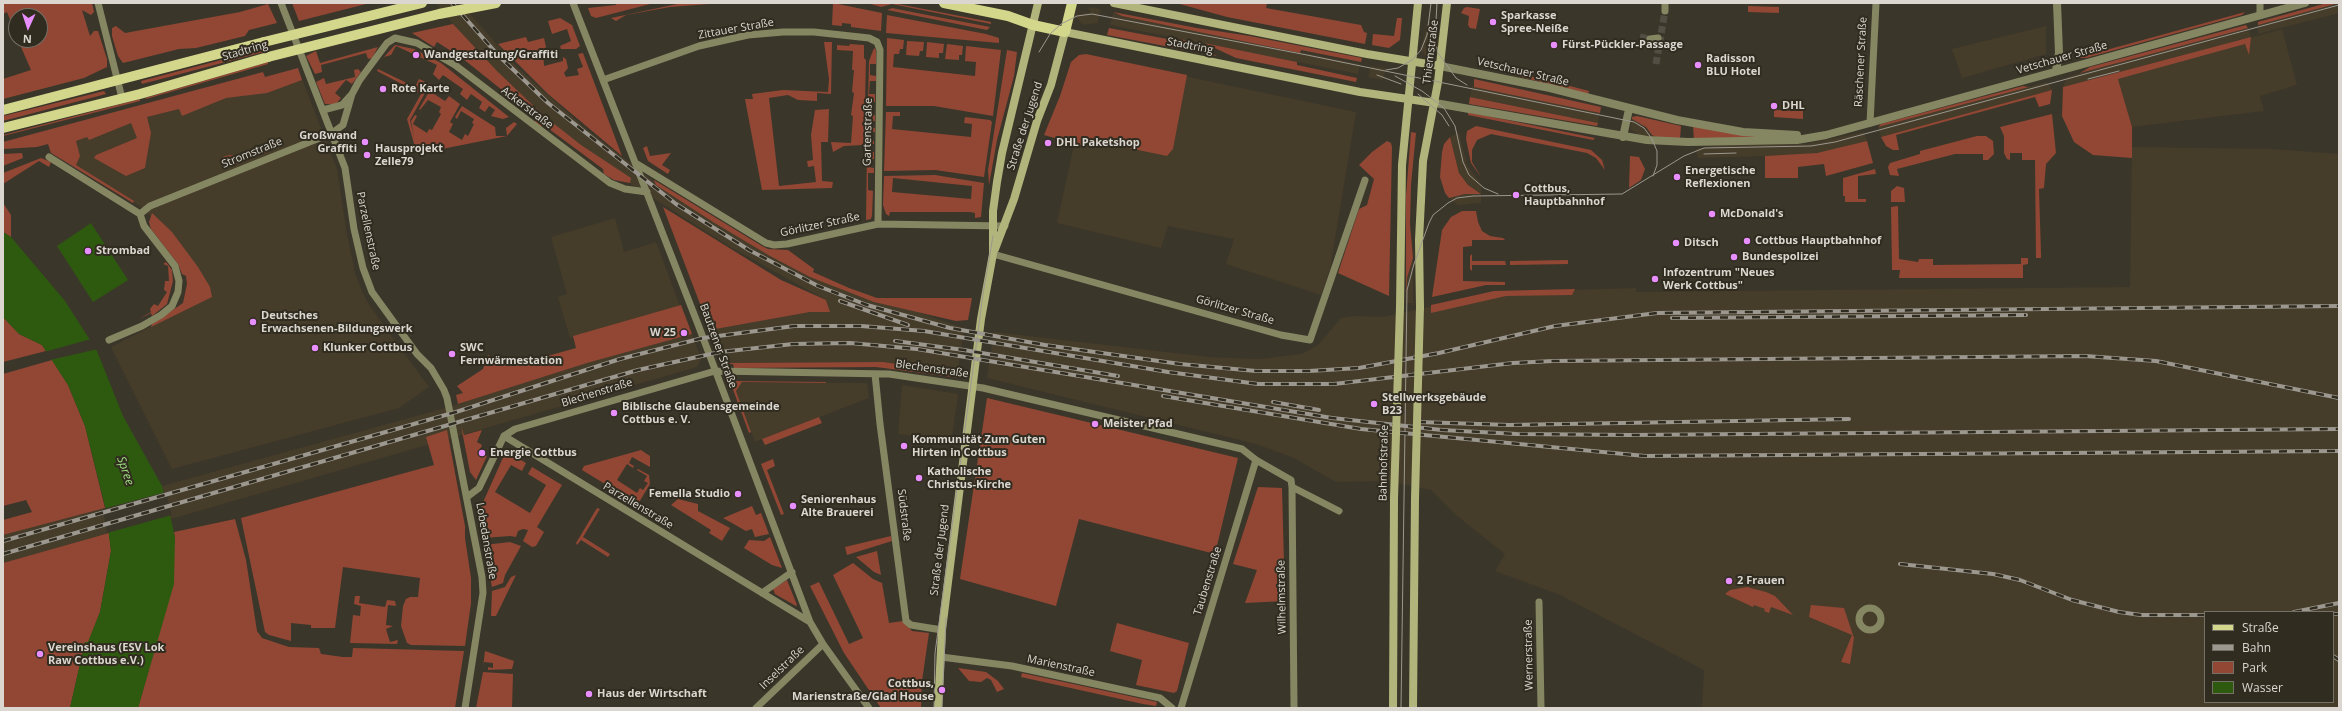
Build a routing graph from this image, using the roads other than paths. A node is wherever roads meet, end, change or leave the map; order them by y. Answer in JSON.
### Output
{"nodes":[{"id":1,"x":281,"y":3,"type":"edge"},
{"id":2,"x":422,"y":3,"type":"edge"},
{"id":3,"x":496,"y":3,"type":"edge"},
{"id":4,"x":573,"y":3,"type":"edge"},
{"id":5,"x":944,"y":3,"type":"edge"},
{"id":6,"x":1038,"y":3,"type":"edge"},
{"id":7,"x":1072,"y":3,"type":"edge"},
{"id":8,"x":1114,"y":3,"type":"edge"},
{"id":9,"x":1418,"y":3,"type":"edge"},
{"id":10,"x":1447,"y":3,"type":"edge"},
{"id":11,"x":1665,"y":3,"type":"edge"},
{"id":12,"x":1876,"y":3,"type":"edge"},
{"id":13,"x":2057,"y":3,"type":"edge"},
{"id":14,"x":2305,"y":3,"type":"edge"},
{"id":15,"x":99,"y":4,"type":"edge"},
{"id":16,"x":2260,"y":4,"type":"edge"},
{"id":17,"x":1665,"y":12,"type":"tunnel mouth"},
{"id":18,"x":2260,"y":15,"type":"junction"},
{"id":19,"x":1034,"y":25,"type":"junction"},
{"id":20,"x":1065,"y":32,"type":"junction"},
{"id":21,"x":395,"y":38,"type":"joint"},
{"id":22,"x":1650,"y":38,"type":"tunnel mouth"},
{"id":23,"x":1658,"y":38,"type":"dead end"},
{"id":24,"x":877,"y":42,"type":"joint"},
{"id":25,"x":1412,"y":61,"type":"junction"},
{"id":26,"x":1440,"y":66,"type":"junction"},
{"id":27,"x":2056,"y":71,"type":"junction"},
{"id":28,"x":604,"y":80,"type":"junction"},
{"id":29,"x":118,"y":81,"type":"junction"},
{"id":30,"x":352,"y":94,"type":"junction"},
{"id":31,"x":122,"y":98,"type":"junction"},
{"id":32,"x":1408,"y":98,"type":"junction"},
{"id":33,"x":1434,"y":103,"type":"junction"},
{"id":34,"x":1629,"y":109,"type":"junction"},
{"id":35,"x":3,"y":110,"type":"edge"},
{"id":36,"x":323,"y":110,"type":"junction"},
{"id":37,"x":1870,"y":122,"type":"junction"},
{"id":38,"x":3,"y":128,"type":"edge"},
{"id":39,"x":332,"y":133,"type":"junction"},
{"id":40,"x":1826,"y":135,"type":"junction"},
{"id":41,"x":1623,"y":137,"type":"junction"},
{"id":42,"x":49,"y":157,"type":"dead end"},
{"id":43,"x":637,"y":164,"type":"junction"},
{"id":44,"x":1365,"y":180,"type":"dead end"},
{"id":45,"x":647,"y":192,"type":"junction"},
{"id":46,"x":140,"y":214,"type":"junction"},
{"id":47,"x":878,"y":224,"type":"junction"},
{"id":48,"x":993,"y":225,"type":"junction"},
{"id":49,"x":1005,"y":226,"type":"junction"},
{"id":50,"x":993,"y":254,"type":"junction"},
{"id":51,"x":108,"y":340,"type":"dead end"},
{"id":52,"x":715,"y":371,"type":"junction"},
{"id":53,"x":876,"y":374,"type":"junction"},
{"id":54,"x":972,"y":386,"type":"junction"},
{"id":55,"x":504,"y":436,"type":"junction"},
{"id":56,"x":1256,"y":460,"type":"junction"},
{"id":57,"x":1292,"y":487,"type":"junction"},
{"id":58,"x":467,"y":497,"type":"junction"},
{"id":59,"x":1339,"y":511,"type":"dead end"},
{"id":60,"x":792,"y":572,"type":"junction"},
{"id":61,"x":762,"y":593,"type":"junction"},
{"id":62,"x":1539,"y":602,"type":"dead end"},
{"id":63,"x":810,"y":622,"type":"junction"},
{"id":64,"x":942,"y":630,"type":"junction"},
{"id":65,"x":823,"y":644,"type":"junction"},
{"id":66,"x":941,"y":658,"type":"junction"},
{"id":67,"x":465,"y":708,"type":"edge"},
{"id":68,"x":756,"y":708,"type":"edge"},
{"id":69,"x":869,"y":708,"type":"edge"},
{"id":70,"x":938,"y":708,"type":"edge"},
{"id":71,"x":1172,"y":708,"type":"edge"},
{"id":72,"x":1181,"y":708,"type":"edge"},
{"id":73,"x":1294,"y":708,"type":"edge"},
{"id":74,"x":1393,"y":708,"type":"edge"},
{"id":75,"x":1413,"y":708,"type":"edge"},
{"id":76,"x":1541,"y":708,"type":"edge"}],
"edges":[{"from":1,"to":36,"type":"street","name":"Parzellenstraße"},
{"from":2,"to":29,"type":"main road","name":"Stadtring","bridge":true},
{"from":3,"to":31,"type":"main road","name":"Stadtring","bridge":true},
{"from":4,"to":28,"type":"street","name":"Bautzener Straße"},
{"from":5,"to":19,"type":"main road","name":"Stadtring"},
{"from":6,"to":19,"type":"main road","name":"Straße der Jugend"},
{"from":7,"to":20,"type":"main road","name":"Straße der Jugend"},
{"from":8,"to":25,"type":"main road"},
{"from":9,"to":25,"type":"main road","name":"Thiemstraße"},
{"from":10,"to":26,"type":"main road","name":"Thiemstraße"},
{"from":11,"to":17,"type":"street"},
{"from":12,"to":37,"type":"street","name":"Räschener Straße"},
{"from":13,"to":27,"type":"street"},
{"from":14,"to":18,"type":"street","name":"Vetschauer Straße"},
{"from":15,"to":29,"type":"street"},
{"from":16,"to":18,"type":"street"},
{"from":18,"to":27,"type":"street","name":"Vetschauer Straße"},
{"from":19,"to":20,"type":"main road","name":"Stadtring"},
{"from":19,"to":48,"type":"main road","name":"Straße der Jugend"},
{"from":20,"to":32,"type":"main road","name":"Stadtring"},
{"from":20,"to":49,"type":"main road","name":"Straße der Jugend"},
{"from":21,"to":30,"type":"street","name":"Stromstraße"},
{"from":21,"to":45,"type":"street","name":"Ackerstraße"},
{"from":22,"to":23,"type":"street"},
{"from":24,"to":28,"type":"street","name":"Zittauer Straße"},
{"from":24,"to":47,"type":"street","name":"Gartenstraße"},
{"from":25,"to":26,"type":"main road","name":"Vetschauer Straße"},
{"from":25,"to":32,"type":"main road","name":"Thiemstraße"},
{"from":26,"to":33,"type":"main road","name":"Thiemstraße"},
{"from":26,"to":34,"type":"street","name":"Vetschauer Straße"},
{"from":27,"to":37,"type":"street","name":"Vetschauer Straße"},
{"from":28,"to":43,"type":"street","name":"Bautzener Straße"},
{"from":29,"to":31,"type":"street"},
{"from":29,"to":35,"type":"main road","name":"Stadtring"},
{"from":30,"to":36,"type":"street","name":"Stromstraße"},
{"from":30,"to":39,"type":"street","name":"Stromstraße"},
{"from":31,"to":38,"type":"main road","name":"Stadtring"},
{"from":32,"to":33,"type":"main road","name":"Stadtring"},
{"from":32,"to":74,"type":"main road","name":"Bahnhofstraße","bridge":true},
{"from":33,"to":41,"type":"street","name":"Vetschauer Straße"},
{"from":33,"to":75,"type":"main road","bridge":true},
{"from":34,"to":40,"type":"street","name":"Vetschauer Straße"},
{"from":34,"to":41,"type":"street"},
{"from":36,"to":39,"type":"street","name":"Parzellenstraße"},
{"from":37,"to":40,"type":"street","name":"Vetschauer Straße"},
{"from":39,"to":46,"type":"street","name":"Stromstraße"},
{"from":39,"to":58,"type":"street","name":"Parzellenstraße"},
{"from":40,"to":41,"type":"street","name":"Vetschauer Straße"},
{"from":42,"to":46,"type":"street"},
{"from":43,"to":45,"type":"street","name":"Bautzener Straße"},
{"from":43,"to":47,"type":"street","name":"Görlitzer Straße"},
{"from":44,"to":50,"type":"street","name":"Görlitzer Straße"},
{"from":45,"to":52,"type":"street","name":"Bautzener Straße"},
{"from":46,"to":51,"type":"street"},
{"from":47,"to":48,"type":"street","name":"Görlitzer Straße"},
{"from":48,"to":49,"type":"street","name":"Görlitzer Straße"},
{"from":48,"to":50,"type":"main road","name":"Straße der Jugend"},
{"from":49,"to":50,"type":"main road","name":"Straße der Jugend"},
{"from":50,"to":54,"type":"main road","name":"Straße der Jugend"},
{"from":52,"to":53,"type":"street","name":"Blechenstraße"},
{"from":52,"to":55,"type":"street","name":"Blechenstraße"},
{"from":52,"to":60,"type":"street","name":"Bautzener Straße"},
{"from":53,"to":54,"type":"street","name":"Blechenstraße"},
{"from":53,"to":64,"type":"street","name":"Südstraße"},
{"from":54,"to":56,"type":"street","name":"Blechenstraße"},
{"from":54,"to":64,"type":"main road","name":"Straße der Jugend"},
{"from":55,"to":58,"type":"street","name":"Lobedanstraße"},
{"from":55,"to":61,"type":"street","name":"Parzellenstraße"},
{"from":56,"to":57,"type":"street","name":"Blechenstraße"},
{"from":56,"to":72,"type":"street","name":"Taubenstraße"},
{"from":57,"to":59,"type":"street","name":"Blechenstraße"},
{"from":57,"to":73,"type":"street","name":"Wilhelmstraße"},
{"from":58,"to":67,"type":"street","name":"Lobedanstraße"},
{"from":60,"to":61,"type":"street"},
{"from":60,"to":63,"type":"street","name":"Bautzener Straße"},
{"from":61,"to":63,"type":"street","name":"Parzellenstraße"},
{"from":62,"to":76,"type":"street","name":"Wernerstraße"},
{"from":63,"to":65,"type":"street","name":"Bautzener Straße"},
{"from":64,"to":66,"type":"main road","name":"Straße der Jugend"},
{"from":65,"to":68,"type":"street","name":"Inselstraße"},
{"from":65,"to":69,"type":"street","name":"Bautzener Straße"},
{"from":66,"to":70,"type":"main road","name":"Straße der Jugend"},
{"from":66,"to":71,"type":"street","name":"Marienstraße"}]}
